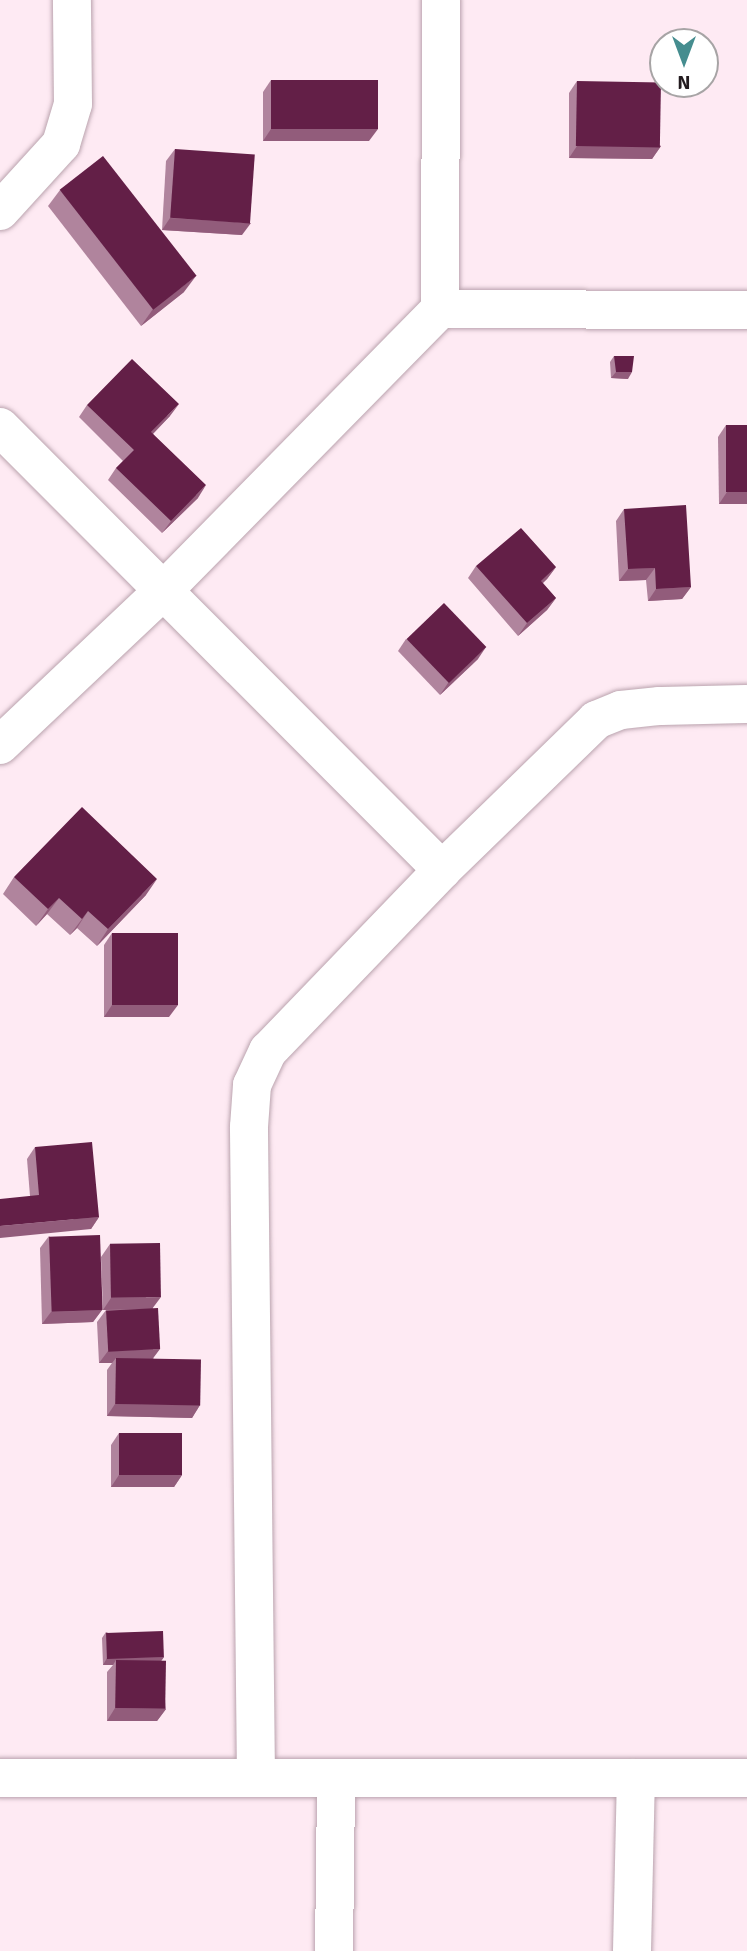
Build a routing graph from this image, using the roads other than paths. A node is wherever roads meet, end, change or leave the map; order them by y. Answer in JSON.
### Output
{"nodes":[{"id":1,"x":72,"y":0,"type":"edge"},
{"id":2,"x":441,"y":0,"type":"edge"},
{"id":3,"x":0,"y":211,"type":"edge"},
{"id":4,"x":440,"y":309,"type":"junction"},
{"id":5,"x":747,"y":310,"type":"edge"},
{"id":6,"x":0,"y":426,"type":"edge"},
{"id":7,"x":163,"y":591,"type":"junction"},
{"id":8,"x":747,"y":704,"type":"edge"},
{"id":9,"x":0,"y":745,"type":"edge"},
{"id":10,"x":442,"y":870,"type":"junction"},
{"id":11,"x":0,"y":1778,"type":"edge"},
{"id":12,"x":256,"y":1778,"type":"junction"},
{"id":13,"x":336,"y":1778,"type":"junction"},
{"id":14,"x":636,"y":1778,"type":"junction"},
{"id":15,"x":747,"y":1778,"type":"edge"},
{"id":16,"x":334,"y":1951,"type":"edge"},
{"id":17,"x":632,"y":1951,"type":"edge"}],
"edges":[{"from":1,"to":3,"type":"street"},
{"from":2,"to":4,"type":"street"},
{"from":4,"to":5,"type":"street"},
{"from":4,"to":7,"type":"street"},
{"from":6,"to":7,"type":"street"},
{"from":7,"to":9,"type":"street"},
{"from":7,"to":10,"type":"street"},
{"from":8,"to":10,"type":"street"},
{"from":10,"to":12,"type":"street"},
{"from":11,"to":12,"type":"street"},
{"from":12,"to":13,"type":"street"},
{"from":13,"to":14,"type":"street"},
{"from":13,"to":16,"type":"street"},
{"from":14,"to":15,"type":"street"},
{"from":14,"to":17,"type":"street"}]}
